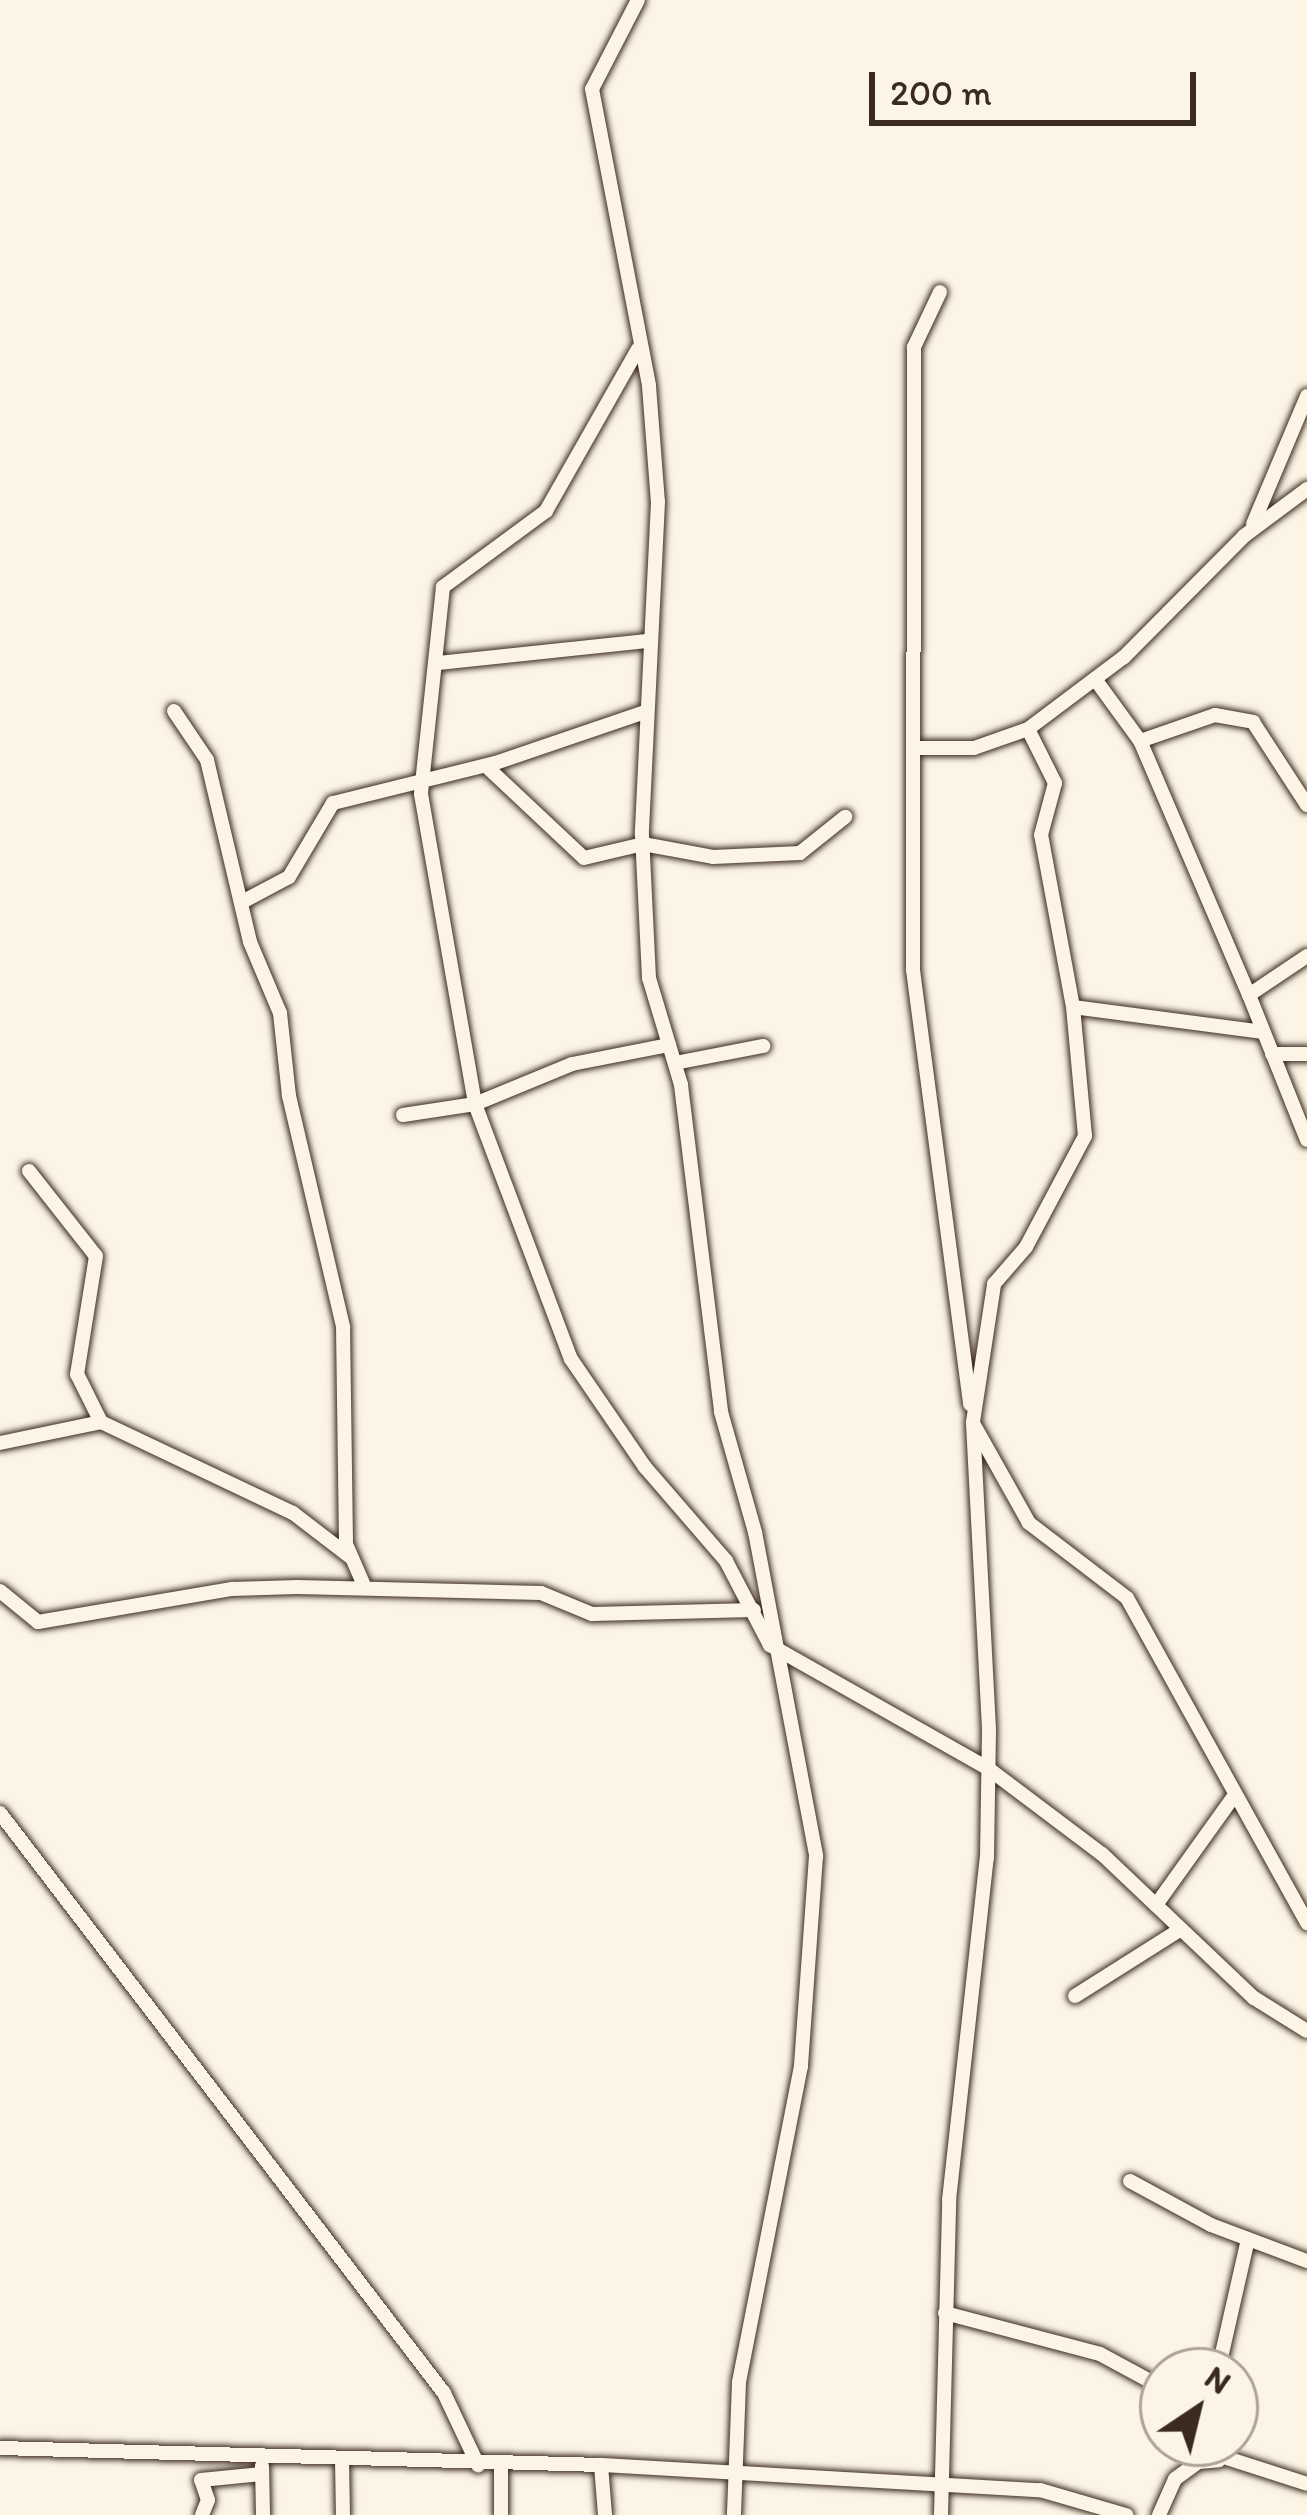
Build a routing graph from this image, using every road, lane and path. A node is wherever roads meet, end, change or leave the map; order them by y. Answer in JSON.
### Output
{"nodes":[{"id":1,"x":638,"y":0,"type":"edge"},
{"id":2,"x":940,"y":292,"type":"dead end"},
{"id":3,"x":638,"y":349,"type":"junction"},
{"id":4,"x":1307,"y":396,"type":"edge"},
{"id":5,"x":1307,"y":489,"type":"edge"},
{"id":6,"x":1244,"y":536,"type":"junction"},
{"id":7,"x":647,"y":641,"type":"junction"},
{"id":8,"x":438,"y":663,"type":"junction"},
{"id":9,"x":1095,"y":679,"type":"junction"},
{"id":10,"x":174,"y":711,"type":"dead end"},
{"id":11,"x":645,"y":712,"type":"junction"},
{"id":12,"x":1028,"y":729,"type":"junction"},
{"id":13,"x":1140,"y":741,"type":"junction"},
{"id":14,"x":914,"y":748,"type":"junction"},
{"id":15,"x":486,"y":766,"type":"junction"},
{"id":16,"x":423,"y":784,"type":"junction"},
{"id":17,"x":1307,"y":805,"type":"edge"},
{"id":18,"x":845,"y":817,"type":"dead end"},
{"id":19,"x":643,"y":844,"type":"junction"},
{"id":20,"x":242,"y":902,"type":"junction"},
{"id":21,"x":1307,"y":956,"type":"edge"},
{"id":22,"x":1249,"y":995,"type":"junction"},
{"id":23,"x":1072,"y":1007,"type":"junction"},
{"id":24,"x":1263,"y":1032,"type":"junction"},
{"id":25,"x":669,"y":1045,"type":"junction"},
{"id":26,"x":763,"y":1046,"type":"dead end"},
{"id":27,"x":1272,"y":1054,"type":"junction"},
{"id":28,"x":1307,"y":1054,"type":"edge"},
{"id":29,"x":675,"y":1064,"type":"junction"},
{"id":30,"x":475,"y":1104,"type":"junction"},
{"id":31,"x":403,"y":1115,"type":"dead end"},
{"id":32,"x":1307,"y":1140,"type":"edge"},
{"id":33,"x":29,"y":1171,"type":"dead end"},
{"id":34,"x":101,"y":1422,"type":"junction"},
{"id":35,"x":973,"y":1422,"type":"junction"},
{"id":36,"x":0,"y":1443,"type":"edge"},
{"id":37,"x":350,"y":1556,"type":"junction"},
{"id":38,"x":365,"y":1588,"type":"junction"},
{"id":39,"x":0,"y":1592,"type":"edge"},
{"id":40,"x":759,"y":1610,"type":"junction"},
{"id":41,"x":770,"y":1645,"type":"junction"},
{"id":42,"x":989,"y":1769,"type":"junction"},
{"id":43,"x":1234,"y":1796,"type":"junction"},
{"id":44,"x":0,"y":1813,"type":"edge"},
{"id":45,"x":1156,"y":1905,"type":"junction"},
{"id":46,"x":1307,"y":1922,"type":"edge"},
{"id":47,"x":1181,"y":1928,"type":"junction"},
{"id":48,"x":1075,"y":1996,"type":"dead end"},
{"id":49,"x":1307,"y":2031,"type":"edge"},
{"id":50,"x":1130,"y":2181,"type":"dead end"},
{"id":51,"x":1248,"y":2239,"type":"junction"},
{"id":52,"x":1307,"y":2261,"type":"edge"},
{"id":53,"x":945,"y":2313,"type":"junction"},
{"id":54,"x":1223,"y":2347,"type":"edge"},
{"id":55,"x":1139,"y":2375,"type":"edge"},
{"id":56,"x":0,"y":2448,"type":"edge"},
{"id":57,"x":342,"y":2460,"type":"junction"},
{"id":58,"x":262,"y":2465,"type":"junction"},
{"id":59,"x":478,"y":2465,"type":"junction"},
{"id":60,"x":500,"y":2465,"type":"junction"},
{"id":61,"x":601,"y":2465,"type":"junction"},
{"id":62,"x":1191,"y":2467,"type":"edge"},
{"id":63,"x":1255,"y":2467,"type":"edge"},
{"id":64,"x":735,"y":2476,"type":"junction"},
{"id":65,"x":1307,"y":2484,"type":"edge"},
{"id":66,"x":940,"y":2488,"type":"junction"},
{"id":67,"x":202,"y":2515,"type":"edge"},
{"id":68,"x":263,"y":2515,"type":"edge"},
{"id":69,"x":343,"y":2515,"type":"edge"},
{"id":70,"x":501,"y":2515,"type":"edge"},
{"id":71,"x":604,"y":2515,"type":"edge"},
{"id":72,"x":734,"y":2515,"type":"edge"},
{"id":73,"x":941,"y":2515,"type":"edge"},
{"id":74,"x":1126,"y":2515,"type":"edge"},
{"id":75,"x":1159,"y":2515,"type":"edge"}],
"edges":[{"from":1,"to":3,"type":"street"},
{"from":2,"to":14,"type":"street"},
{"from":3,"to":7,"type":"street"},
{"from":3,"to":8,"type":"street"},
{"from":4,"to":6,"type":"street"},
{"from":5,"to":6,"type":"street"},
{"from":6,"to":9,"type":"street"},
{"from":7,"to":8,"type":"street"},
{"from":7,"to":11,"type":"street"},
{"from":8,"to":16,"type":"street"},
{"from":9,"to":12,"type":"street"},
{"from":9,"to":13,"type":"street"},
{"from":10,"to":20,"type":"street"},
{"from":11,"to":15,"type":"street"},
{"from":11,"to":19,"type":"street"},
{"from":12,"to":14,"type":"street"},
{"from":12,"to":23,"type":"street"},
{"from":13,"to":17,"type":"street"},
{"from":13,"to":22,"type":"street"},
{"from":14,"to":35,"type":"street"},
{"from":15,"to":16,"type":"street"},
{"from":15,"to":19,"type":"street"},
{"from":16,"to":20,"type":"street"},
{"from":16,"to":30,"type":"street"},
{"from":18,"to":19,"type":"street"},
{"from":19,"to":25,"type":"street"},
{"from":20,"to":37,"type":"street"},
{"from":21,"to":22,"type":"street"},
{"from":22,"to":24,"type":"street"},
{"from":23,"to":24,"type":"street"},
{"from":23,"to":35,"type":"street"},
{"from":24,"to":27,"type":"street"},
{"from":25,"to":29,"type":"street"},
{"from":25,"to":30,"type":"street"},
{"from":26,"to":29,"type":"street"},
{"from":27,"to":28,"type":"street"},
{"from":27,"to":32,"type":"street"},
{"from":29,"to":40,"type":"street"},
{"from":30,"to":31,"type":"street"},
{"from":30,"to":40,"type":"street"},
{"from":33,"to":34,"type":"street"},
{"from":34,"to":36,"type":"street"},
{"from":34,"to":37,"type":"street"},
{"from":35,"to":42,"type":"street"},
{"from":35,"to":43,"type":"street"},
{"from":37,"to":38,"type":"street"},
{"from":38,"to":39,"type":"street"},
{"from":38,"to":40,"type":"street"},
{"from":40,"to":41,"type":"street"},
{"from":41,"to":42,"type":"street"},
{"from":41,"to":64,"type":"street"},
{"from":42,"to":45,"type":"street"},
{"from":42,"to":53,"type":"street"},
{"from":43,"to":45,"type":"street"},
{"from":43,"to":46,"type":"street"},
{"from":44,"to":59,"type":"street"},
{"from":45,"to":47,"type":"street"},
{"from":47,"to":48,"type":"street"},
{"from":47,"to":49,"type":"street"},
{"from":50,"to":51,"type":"street"},
{"from":51,"to":52,"type":"street"},
{"from":51,"to":54,"type":"street"},
{"from":53,"to":55,"type":"street"},
{"from":53,"to":66,"type":"street"},
{"from":56,"to":58,"type":"street"},
{"from":57,"to":58,"type":"street"},
{"from":57,"to":59,"type":"street"},
{"from":57,"to":69,"type":"street"},
{"from":58,"to":67,"type":"street"},
{"from":58,"to":68,"type":"street"},
{"from":59,"to":60,"type":"street"},
{"from":60,"to":61,"type":"street"},
{"from":60,"to":70,"type":"street"},
{"from":61,"to":64,"type":"street"},
{"from":61,"to":71,"type":"street"},
{"from":62,"to":75,"type":"street"},
{"from":63,"to":65,"type":"street"},
{"from":64,"to":66,"type":"street"},
{"from":64,"to":72,"type":"street"},
{"from":66,"to":73,"type":"street"},
{"from":66,"to":74,"type":"street"}]}
